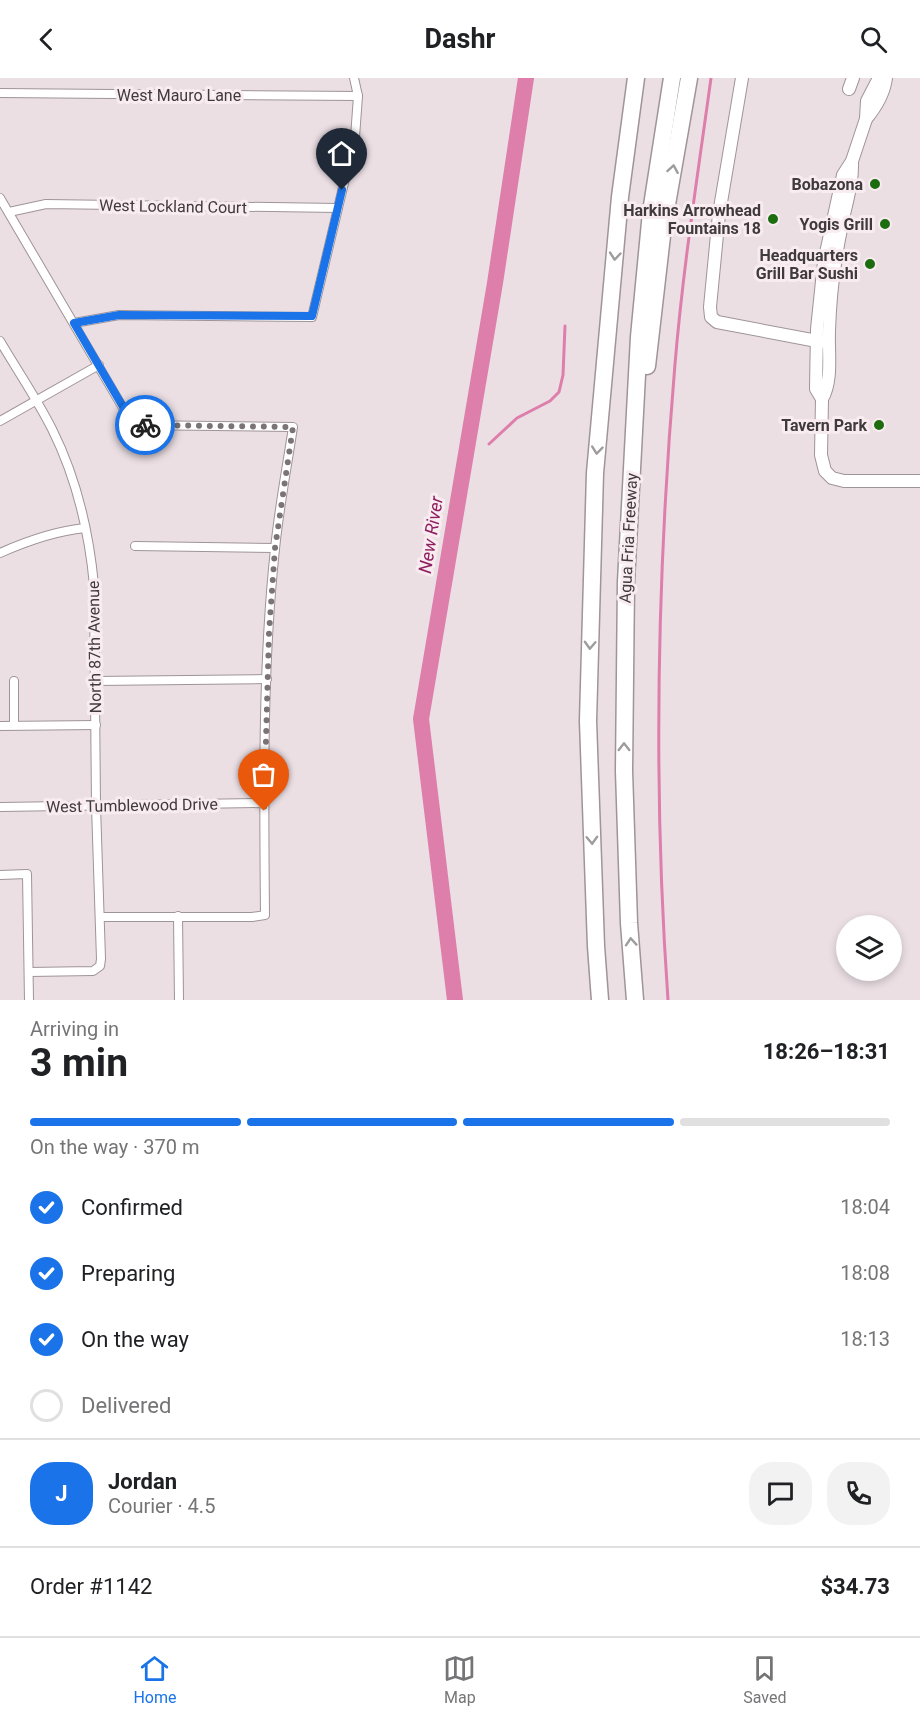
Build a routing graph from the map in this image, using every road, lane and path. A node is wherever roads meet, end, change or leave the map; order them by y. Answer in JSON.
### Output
{"nodes":[{"id":1,"x":354,"y":78,"type":"edge"},
{"id":2,"x":636,"y":78,"type":"edge"},
{"id":3,"x":672,"y":78,"type":"edge"},
{"id":4,"x":689,"y":78,"type":"edge"},
{"id":5,"x":742,"y":78,"type":"edge"},
{"id":6,"x":879,"y":78,"type":"edge"},
{"id":7,"x":886,"y":78,"type":"edge"},
{"id":8,"x":0,"y":93,"type":"edge"},
{"id":9,"x":358,"y":96,"type":"junction"},
{"id":10,"x":866,"y":119,"type":"junction"},
{"id":11,"x":0,"y":198,"type":"edge"},
{"id":12,"x":338,"y":208,"type":"junction"},
{"id":13,"x":9,"y":212,"type":"junction"},
{"id":14,"x":74,"y":323,"type":"junction"},
{"id":15,"x":0,"y":341,"type":"edge"},
{"id":16,"x":823,"y":342,"type":"junction"},
{"id":17,"x":99,"y":365,"type":"junction"},
{"id":18,"x":35,"y":400,"type":"junction"},
{"id":19,"x":0,"y":421,"type":"edge"},
{"id":20,"x":920,"y":481,"type":"edge"},
{"id":21,"x":85,"y":528,"type":"junction"},
{"id":22,"x":628,"y":540,"type":"junction"},
{"id":23,"x":135,"y":546,"type":"dead end"},
{"id":24,"x":275,"y":548,"type":"junction"},
{"id":25,"x":0,"y":553,"type":"edge"},
{"id":26,"x":267,"y":679,"type":"junction"},
{"id":27,"x":14,"y":681,"type":"dead end"},
{"id":28,"x":95,"y":681,"type":"junction"},
{"id":29,"x":14,"y":725,"type":"junction"},
{"id":30,"x":96,"y":725,"type":"junction"},
{"id":31,"x":0,"y":726,"type":"edge"},
{"id":32,"x":264,"y":803,"type":"junction"},
{"id":33,"x":96,"y":806,"type":"junction"},
{"id":34,"x":0,"y":807,"type":"edge"},
{"id":35,"x":0,"y":875,"type":"edge"},
{"id":36,"x":178,"y":916,"type":"junction"},
{"id":37,"x":100,"y":917,"type":"junction"},
{"id":38,"x":28,"y":972,"type":"junction"},
{"id":39,"x":29,"y":1000,"type":"edge"},
{"id":40,"x":179,"y":1000,"type":"edge"},
{"id":41,"x":600,"y":1000,"type":"edge"},
{"id":42,"x":635,"y":1000,"type":"edge"}],
"edges":[{"from":1,"to":9,"type":"street"},
{"from":2,"to":41,"type":"highway","name":"Agua Fria Freeway","one_way":true},
{"from":3,"to":22,"type":"highway","name":"Agua Fria Freeway"},
{"from":22,"to":4,"type":"highway","one_way":true},
{"from":5,"to":16,"type":"street"},
{"from":6,"to":10,"type":"street"},
{"from":7,"to":10,"type":"street"},
{"from":8,"to":9,"type":"street","name":"West Mauro Lane"},
{"from":9,"to":12,"type":"street"},
{"from":10,"to":16,"type":"street"},
{"from":11,"to":13,"type":"street"},
{"from":12,"to":13,"type":"street","name":"West Lockland Court"},
{"from":12,"to":14,"type":"street"},
{"from":13,"to":14,"type":"street"},
{"from":14,"to":17,"type":"street"},
{"from":15,"to":18,"type":"street","name":"North 87th Avenue"},
{"from":16,"to":20,"type":"street"},
{"from":17,"to":18,"type":"street"},
{"from":17,"to":24,"type":"street"},
{"from":18,"to":19,"type":"street"},
{"from":18,"to":21,"type":"street","name":"North 87th Avenue"},
{"from":21,"to":25,"type":"street"},
{"from":21,"to":28,"type":"street","name":"North 87th Avenue"},
{"from":42,"to":22,"type":"highway","name":"Agua Fria Freeway","one_way":true},
{"from":23,"to":24,"type":"street"},
{"from":24,"to":26,"type":"street"},
{"from":26,"to":28,"type":"street"},
{"from":26,"to":32,"type":"street"},
{"from":27,"to":29,"type":"street"},
{"from":28,"to":30,"type":"street","name":"North 87th Avenue"},
{"from":29,"to":30,"type":"street"},
{"from":29,"to":31,"type":"street"},
{"from":30,"to":33,"type":"street","name":"North 87th Avenue"},
{"from":32,"to":33,"type":"street","name":"West Tumblewood Drive"},
{"from":32,"to":36,"type":"street"},
{"from":33,"to":34,"type":"street","name":"West Tumblewood Drive"},
{"from":33,"to":37,"type":"street","name":"North 87th Avenue"},
{"from":35,"to":38,"type":"street"},
{"from":36,"to":37,"type":"street"},
{"from":36,"to":40,"type":"street"},
{"from":37,"to":38,"type":"street","name":"North 87th Avenue"},
{"from":38,"to":39,"type":"street"}]}
